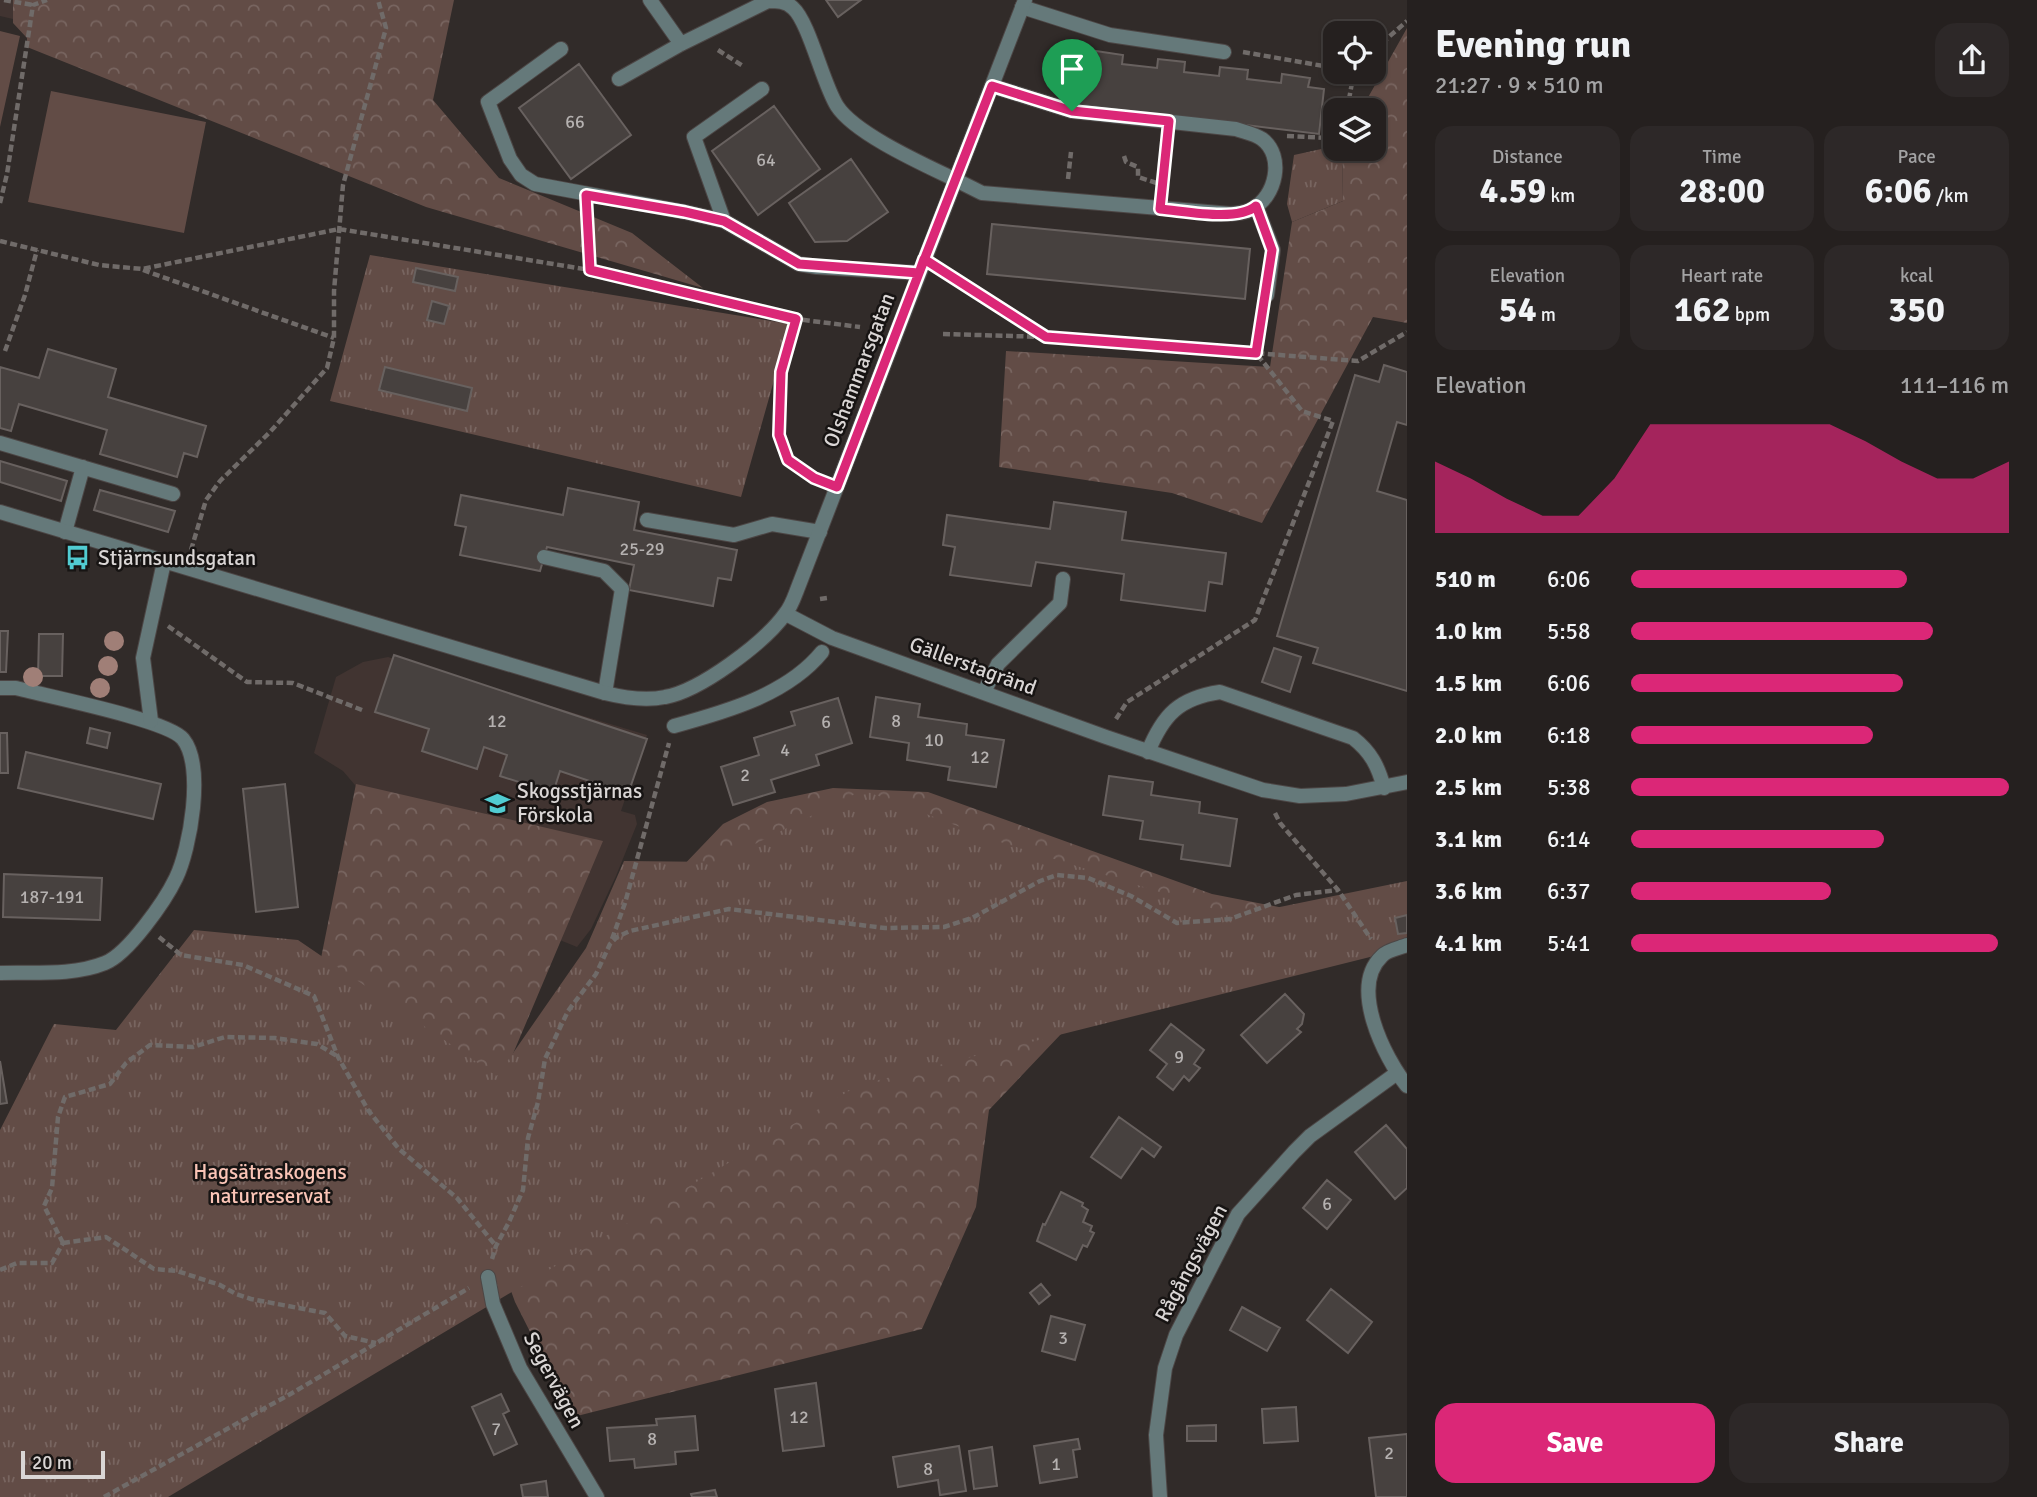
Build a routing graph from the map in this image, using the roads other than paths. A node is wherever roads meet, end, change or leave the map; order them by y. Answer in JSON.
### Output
{"nodes":[{"id":1,"x":650,"y":0,"type":"edge"},
{"id":2,"x":1023,"y":3,"type":"edge"},
{"id":3,"x":681,"y":44,"type":"junction"},
{"id":4,"x":561,"y":49,"type":"dead end"},
{"id":5,"x":1224,"y":52,"type":"road end"},
{"id":6,"x":619,"y":79,"type":"dead end"},
{"id":7,"x":992,"y":86,"type":"junction"},
{"id":8,"x":762,"y":89,"type":"dead end"},
{"id":9,"x":956,"y":180,"type":"junction"},
{"id":10,"x":1256,"y":206,"type":"junction"},
{"id":11,"x":724,"y":221,"type":"junction"},
{"id":12,"x":919,"y":273,"type":"junction"},
{"id":13,"x":1267,"y":295,"type":"road end"},
{"id":14,"x":0,"y":443,"type":"edge"},
{"id":15,"x":83,"y":467,"type":"junction"},
{"id":16,"x":173,"y":494,"type":"dead end"},
{"id":17,"x":0,"y":512,"type":"edge"},
{"id":18,"x":647,"y":520,"type":"dead end"},
{"id":19,"x":65,"y":532,"type":"junction"},
{"id":20,"x":820,"y":532,"type":"junction"},
{"id":21,"x":544,"y":557,"type":"dead end"},
{"id":22,"x":164,"y":562,"type":"junction"},
{"id":23,"x":1063,"y":579,"type":"dead end"},
{"id":24,"x":786,"y":614,"type":"junction"},
{"id":25,"x":822,"y":652,"type":"dead end"},
{"id":26,"x":0,"y":688,"type":"edge"},
{"id":27,"x":984,"y":692,"type":"junction"},
{"id":28,"x":606,"y":693,"type":"junction"},
{"id":29,"x":151,"y":721,"type":"junction"},
{"id":30,"x":674,"y":726,"type":"road end"},
{"id":31,"x":1148,"y":752,"type":"junction"},
{"id":32,"x":1407,"y":782,"type":"edge"},
{"id":33,"x":1384,"y":788,"type":"junction"},
{"id":34,"x":1407,"y":945,"type":"edge"},
{"id":35,"x":0,"y":973,"type":"edge"},
{"id":36,"x":1396,"y":1073,"type":"junction"},
{"id":37,"x":1407,"y":1086,"type":"edge"},
{"id":38,"x":488,"y":1277,"type":"road end"},
{"id":39,"x":597,"y":1497,"type":"edge"},
{"id":40,"x":1160,"y":1497,"type":"edge"}],
"edges":[{"from":1,"to":3,"type":"street"},
{"from":2,"to":5,"type":"street"},
{"from":2,"to":7,"type":"street","name":"Olshammarsgatan"},
{"from":3,"to":6,"type":"street"},
{"from":3,"to":9,"type":"street"},
{"from":4,"to":11,"type":"street"},
{"from":7,"to":9,"type":"street","name":"Olshammarsgatan"},
{"from":7,"to":10,"type":"street"},
{"from":8,"to":11,"type":"street"},
{"from":9,"to":10,"type":"street"},
{"from":9,"to":12,"type":"street","name":"Olshammarsgatan"},
{"from":10,"to":13,"type":"street"},
{"from":11,"to":12,"type":"street"},
{"from":12,"to":20,"type":"street","name":"Olshammarsgatan"},
{"from":14,"to":15,"type":"street"},
{"from":15,"to":16,"type":"street"},
{"from":15,"to":19,"type":"street"},
{"from":17,"to":19,"type":"street"},
{"from":18,"to":20,"type":"street"},
{"from":19,"to":22,"type":"street"},
{"from":20,"to":24,"type":"street","name":"Olshammarsgatan"},
{"from":21,"to":28,"type":"street"},
{"from":22,"to":28,"type":"street"},
{"from":22,"to":29,"type":"street"},
{"from":23,"to":27,"type":"street"},
{"from":24,"to":27,"type":"street","name":"Gällerstagränd"},
{"from":24,"to":28,"type":"street"},
{"from":25,"to":30,"type":"street"},
{"from":26,"to":29,"type":"street"},
{"from":27,"to":31,"type":"street","name":"Gällerstagränd"},
{"from":29,"to":35,"type":"street"},
{"from":31,"to":33,"type":"street","name":"Gällerstagränd"},
{"from":31,"to":33,"type":"street"},
{"from":32,"to":33,"type":"street","name":"Gällerstagränd"},
{"from":34,"to":36,"type":"street"},
{"from":36,"to":37,"type":"street"},
{"from":36,"to":40,"type":"street","name":"Rågångsvägen"},
{"from":38,"to":39,"type":"street","name":"Segervägen"}]}
